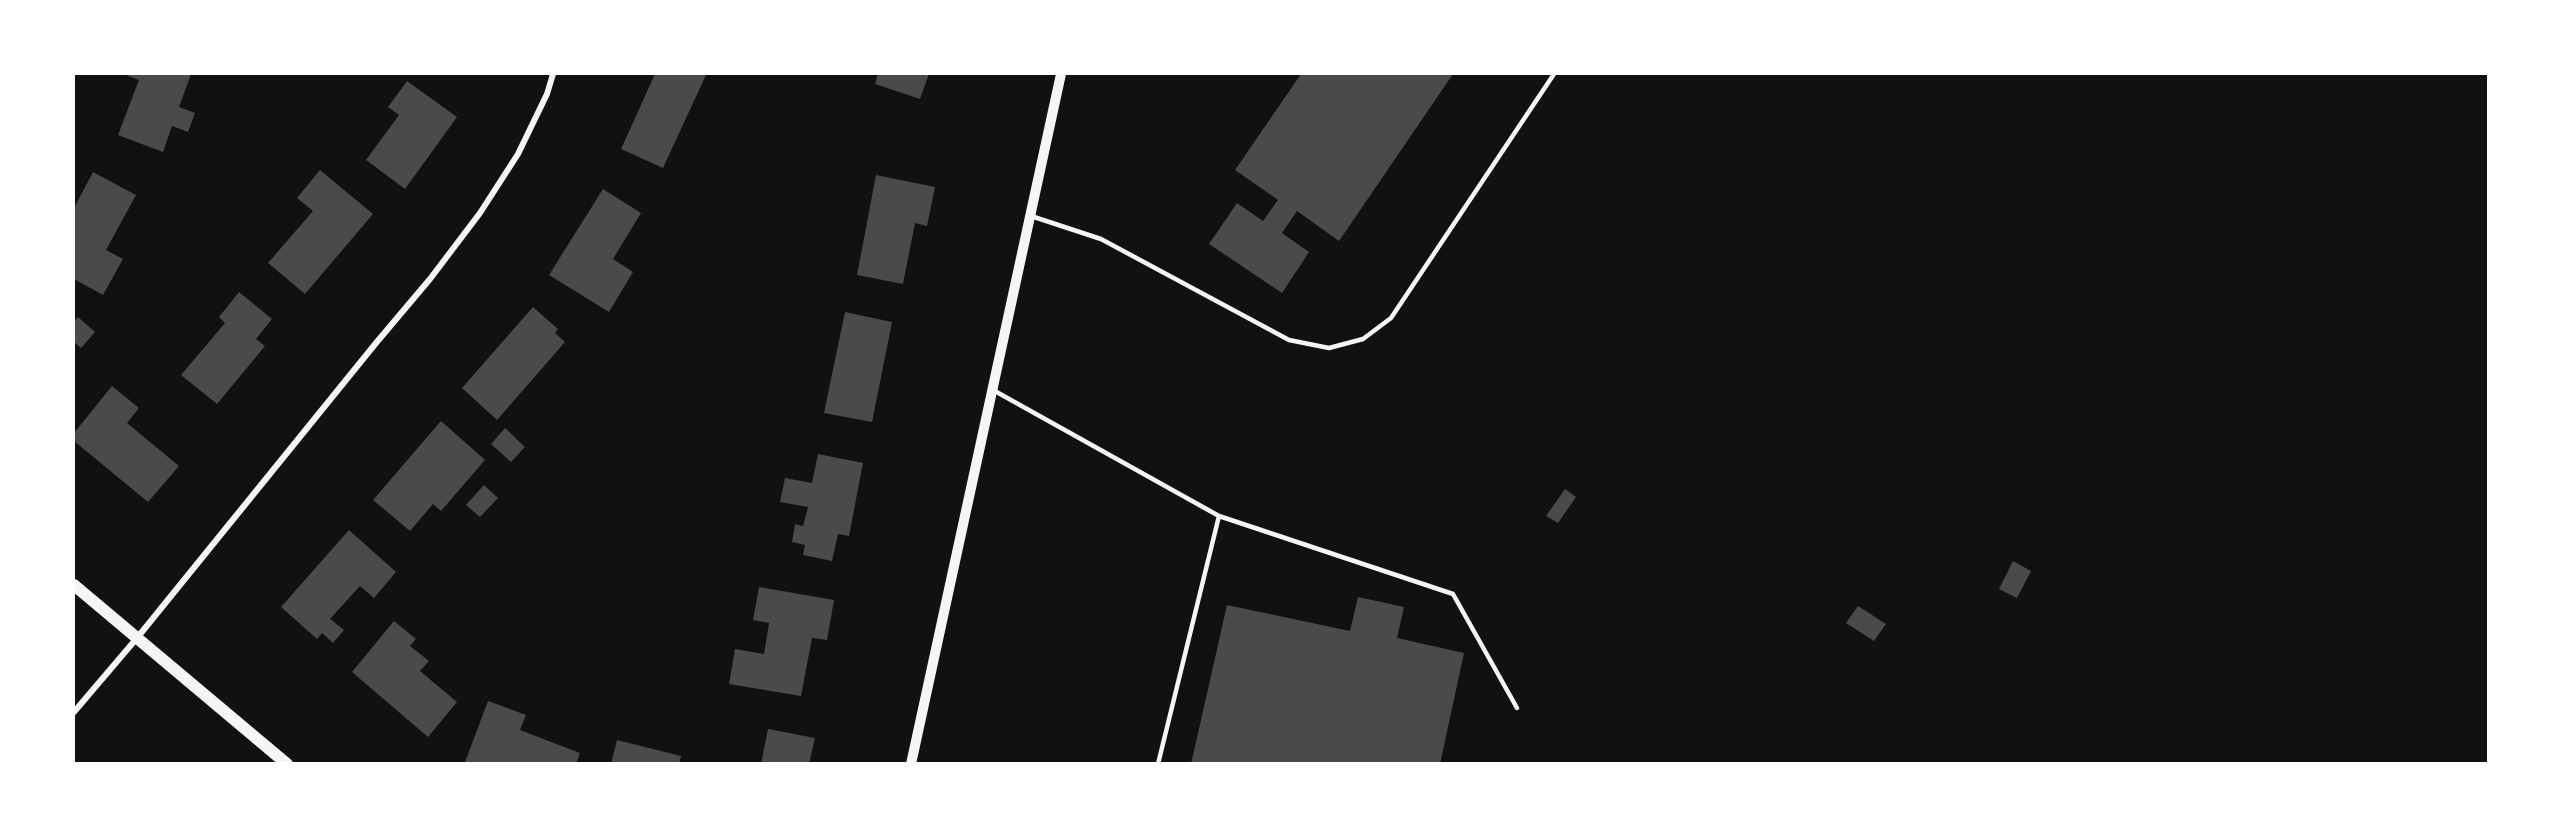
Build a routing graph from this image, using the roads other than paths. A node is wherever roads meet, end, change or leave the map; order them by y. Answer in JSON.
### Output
{"nodes":[{"id":1,"x":553,"y":74,"type":"edge"},
{"id":2,"x":1061,"y":74,"type":"edge"},
{"id":3,"x":1554,"y":74,"type":"edge"},
{"id":4,"x":1031,"y":216,"type":"junction"},
{"id":5,"x":992,"y":390,"type":"junction"},
{"id":6,"x":1219,"y":516,"type":"junction"},
{"id":7,"x":74,"y":585,"type":"edge"},
{"id":8,"x":137,"y":638,"type":"junction"},
{"id":9,"x":1517,"y":708,"type":"dead end"},
{"id":10,"x":74,"y":712,"type":"edge"},
{"id":11,"x":287,"y":764,"type":"edge"},
{"id":12,"x":911,"y":764,"type":"edge"},
{"id":13,"x":1158,"y":764,"type":"edge"}],
"edges":[{"from":1,"to":8,"type":"street"},
{"from":2,"to":4,"type":"street"},
{"from":3,"to":4,"type":"lane"},
{"from":4,"to":5,"type":"street"},
{"from":5,"to":6,"type":"lane"},
{"from":5,"to":12,"type":"street"},
{"from":6,"to":9,"type":"lane"},
{"from":6,"to":13,"type":"lane"},
{"from":7,"to":8,"type":"main road"},
{"from":8,"to":10,"type":"street"},
{"from":8,"to":11,"type":"main road"}]}
